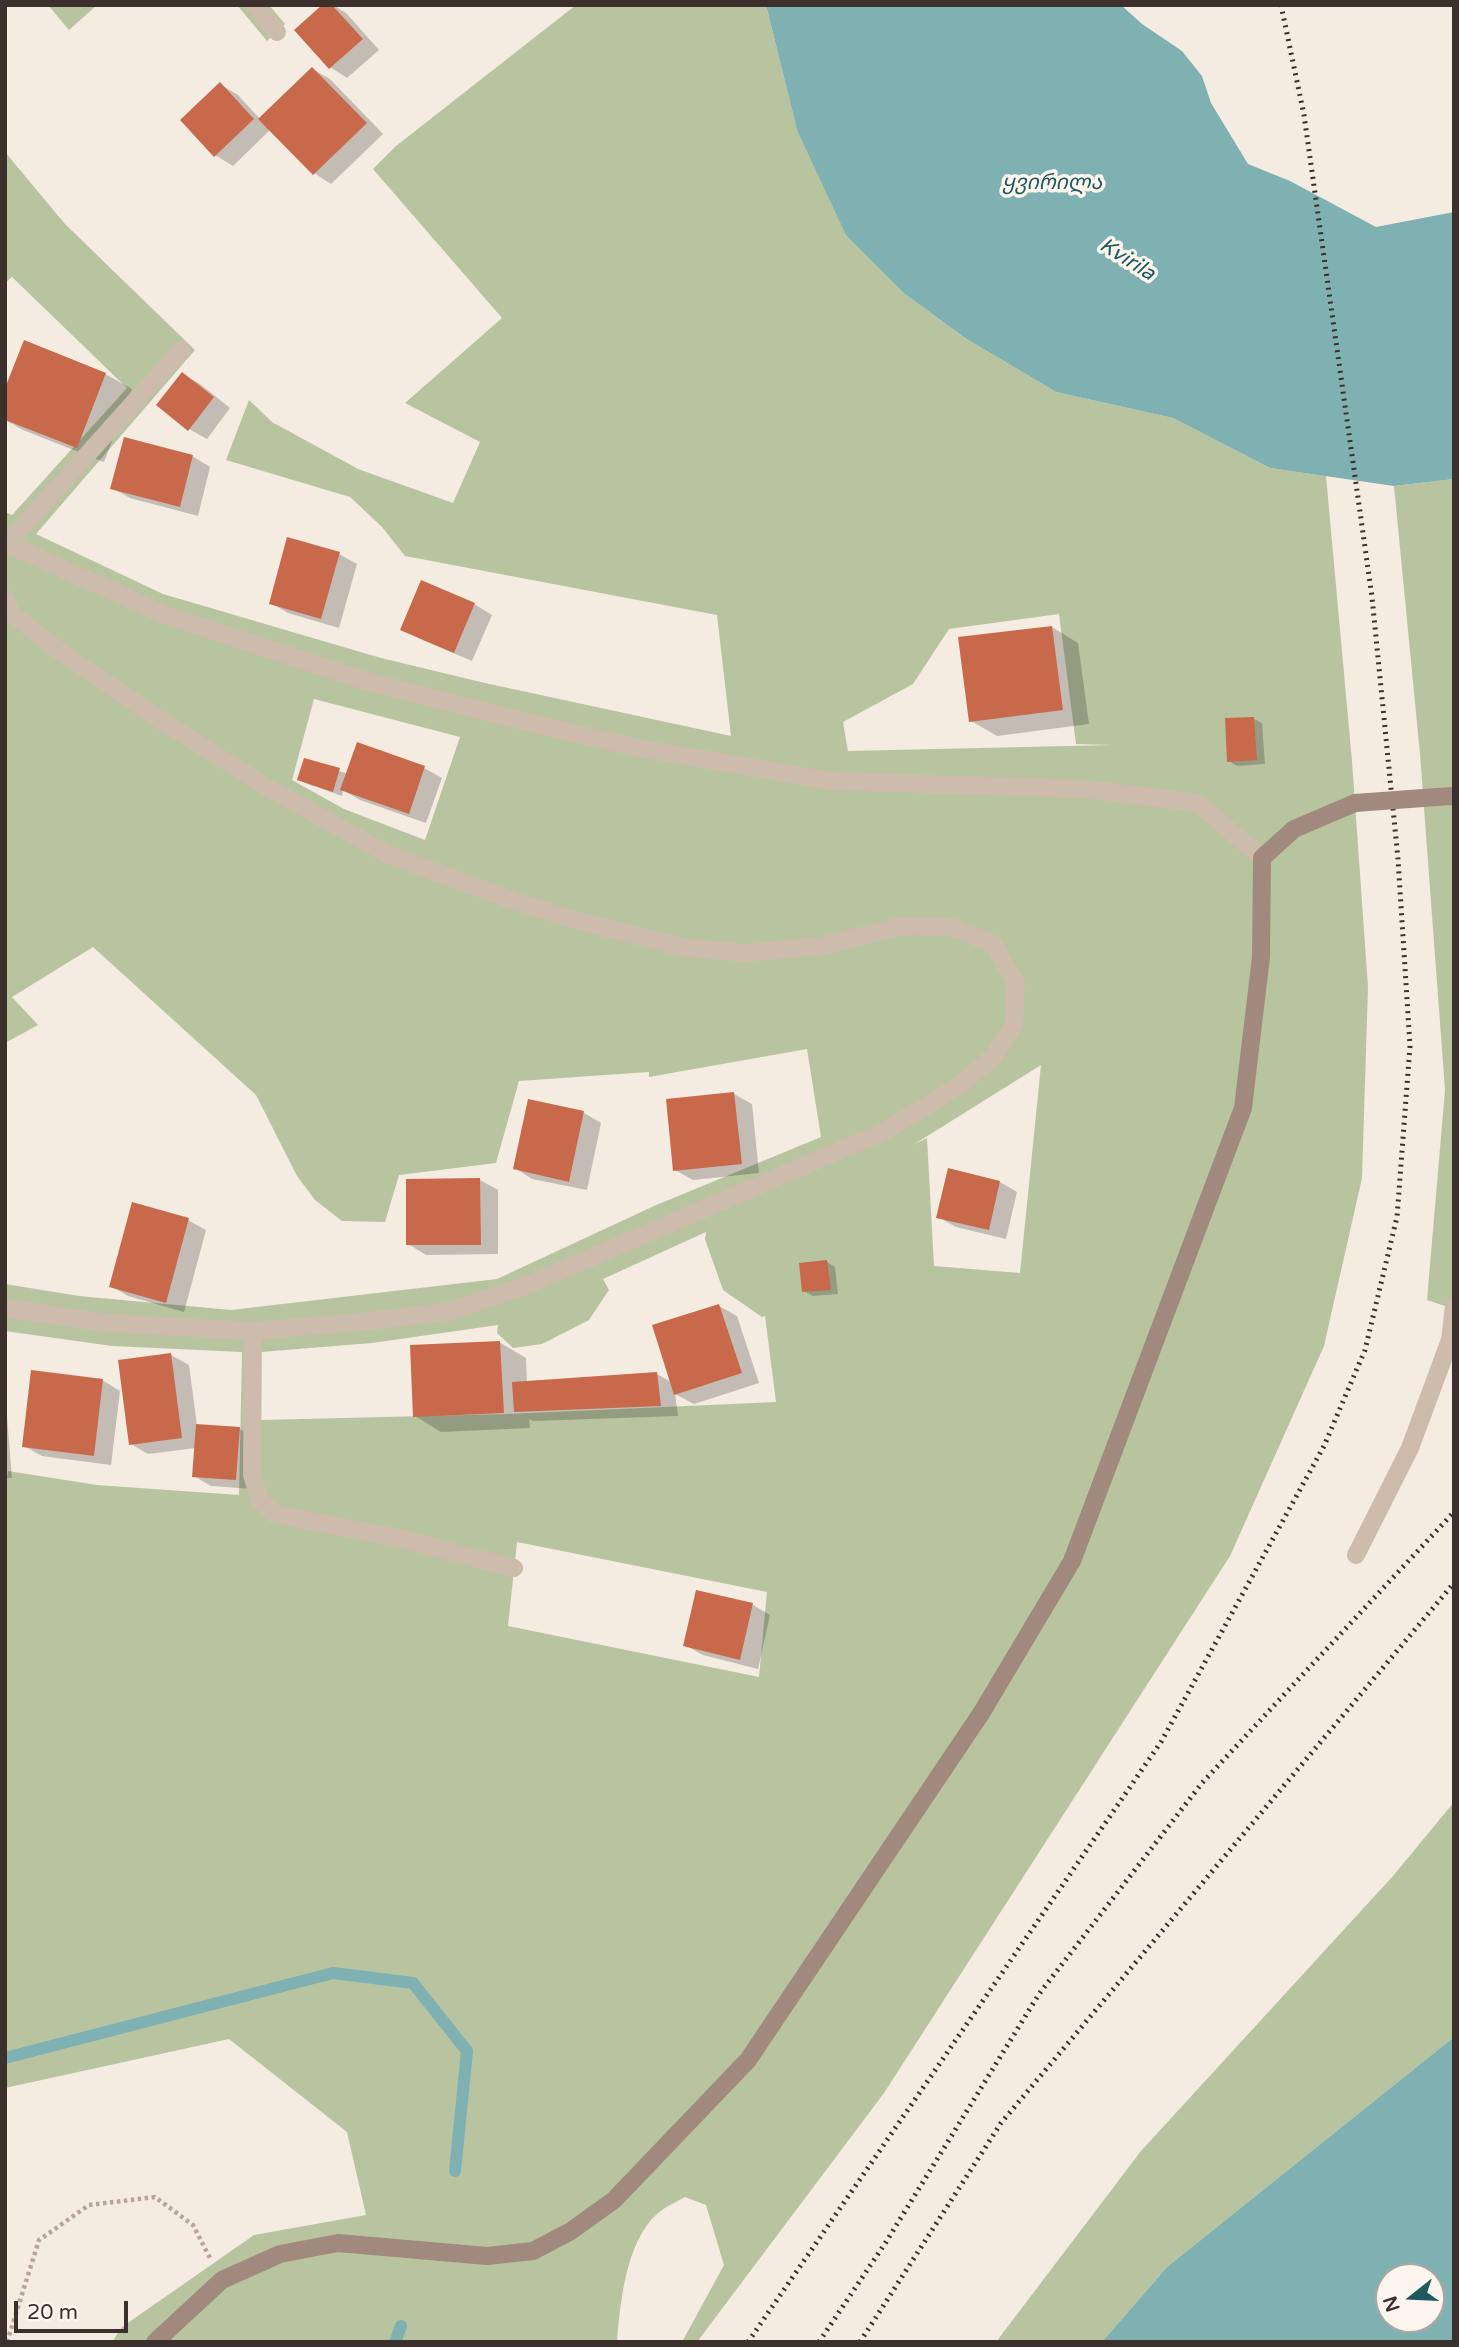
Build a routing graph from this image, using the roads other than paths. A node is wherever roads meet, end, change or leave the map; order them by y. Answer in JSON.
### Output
{"nodes":[{"id":1,"x":254,"y":5,"type":"edge"},
{"id":2,"x":277,"y":32,"type":"dead end"},
{"id":3,"x":181,"y":350,"type":"dead end"},
{"id":4,"x":6,"y":546,"type":"edge"},
{"id":5,"x":5,"y":598,"type":"edge"},
{"id":6,"x":1445,"y":797,"type":"edge"},
{"id":7,"x":1262,"y":858,"type":"junction"},
{"id":8,"x":1454,"y":1307,"type":"edge"},
{"id":9,"x":5,"y":1308,"type":"edge"},
{"id":10,"x":254,"y":1331,"type":"junction"},
{"id":11,"x":1356,"y":1555,"type":"dead end"},
{"id":12,"x":514,"y":1568,"type":"dead end"},
{"id":13,"x":155,"y":2342,"type":"edge"}],
"edges":[{"from":1,"to":2,"type":"street"},
{"from":3,"to":4,"type":"street"},
{"from":4,"to":7,"type":"street"},
{"from":5,"to":10,"type":"street"},
{"from":6,"to":7,"type":"street","bridge":true},
{"from":7,"to":13,"type":"street"},
{"from":8,"to":11,"type":"street"},
{"from":9,"to":10,"type":"street"},
{"from":10,"to":12,"type":"street"}]}
